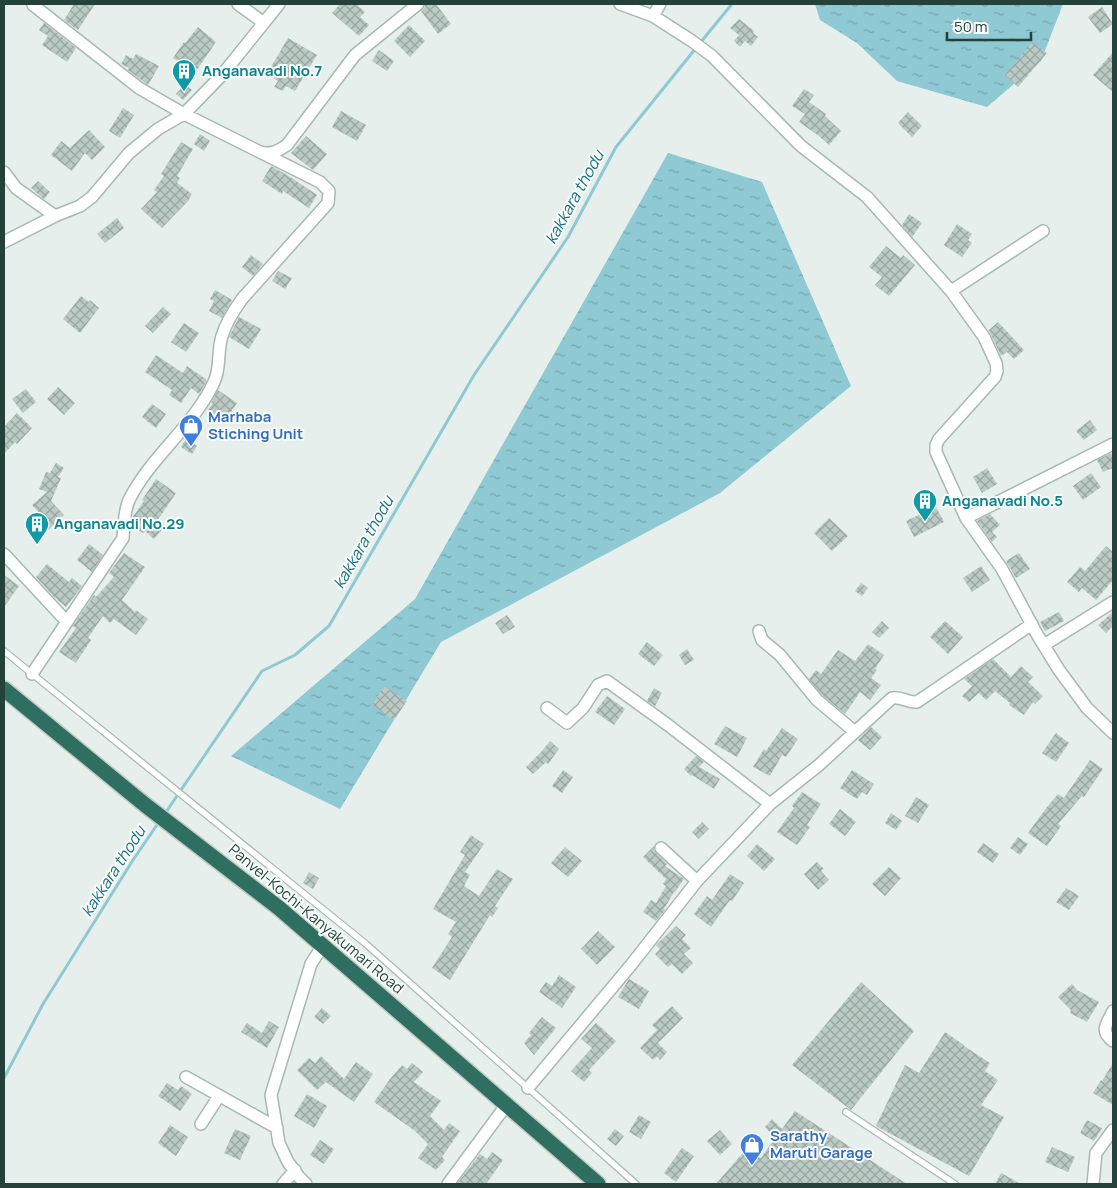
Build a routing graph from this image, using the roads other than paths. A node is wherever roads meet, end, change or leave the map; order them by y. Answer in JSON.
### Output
{"nodes":[{"id":1,"x":238,"y":4,"type":"edge"},
{"id":2,"x":279,"y":4,"type":"edge"},
{"id":3,"x":418,"y":4,"type":"edge"},
{"id":4,"x":620,"y":4,"type":"edge"},
{"id":5,"x":660,"y":4,"type":"edge"},
{"id":6,"x":34,"y":5,"type":"dead end"},
{"id":7,"x":653,"y":16,"type":"junction"},
{"id":8,"x":264,"y":23,"type":"junction"},
{"id":9,"x":184,"y":114,"type":"junction"},
{"id":10,"x":260,"y":152,"type":"junction"},
{"id":11,"x":4,"y":172,"type":"edge"},
{"id":12,"x":56,"y":216,"type":"junction"},
{"id":13,"x":1043,"y":231,"type":"dead end"},
{"id":14,"x":4,"y":242,"type":"edge"},
{"id":15,"x":951,"y":291,"type":"junction"},
{"id":16,"x":1113,"y":444,"type":"edge"},
{"id":17,"x":966,"y":518,"type":"junction"},
{"id":18,"x":4,"y":554,"type":"edge"},
{"id":19,"x":1113,"y":602,"type":"edge"},
{"id":20,"x":67,"y":622,"type":"junction"},
{"id":21,"x":1032,"y":624,"type":"junction"},
{"id":22,"x":759,"y":631,"type":"dead end"},
{"id":23,"x":1044,"y":645,"type":"junction"},
{"id":24,"x":4,"y":651,"type":"edge"},
{"id":25,"x":32,"y":674,"type":"junction"},
{"id":26,"x":4,"y":689,"type":"edge"},
{"id":27,"x":547,"y":708,"type":"dead end"},
{"id":28,"x":855,"y":732,"type":"junction"},
{"id":29,"x":1113,"y":733,"type":"edge"},
{"id":30,"x":770,"y":804,"type":"junction"},
{"id":31,"x":661,"y":848,"type":"dead end"},
{"id":32,"x":697,"y":881,"type":"junction"},
{"id":33,"x":323,"y":945,"type":"junction"},
{"id":34,"x":1113,"y":1011,"type":"edge"},
{"id":35,"x":1113,"y":1041,"type":"edge"},
{"id":36,"x":186,"y":1077,"type":"dead end"},
{"id":37,"x":528,"y":1088,"type":"junction"},
{"id":38,"x":219,"y":1096,"type":"junction"},
{"id":39,"x":507,"y":1104,"type":"junction"},
{"id":40,"x":846,"y":1112,"type":"dead end"},
{"id":41,"x":201,"y":1124,"type":"dead end"},
{"id":42,"x":276,"y":1128,"type":"junction"},
{"id":43,"x":1113,"y":1130,"type":"edge"},
{"id":44,"x":295,"y":1170,"type":"junction"},
{"id":45,"x":283,"y":1184,"type":"edge"},
{"id":46,"x":306,"y":1184,"type":"edge"},
{"id":47,"x":448,"y":1184,"type":"edge"},
{"id":48,"x":598,"y":1184,"type":"edge"},
{"id":49,"x":636,"y":1184,"type":"edge"},
{"id":50,"x":955,"y":1184,"type":"edge"},
{"id":51,"x":1094,"y":1184,"type":"edge"}],
"edges":[{"from":1,"to":8,"type":"street"},
{"from":2,"to":8,"type":"street"},
{"from":3,"to":10,"type":"street"},
{"from":4,"to":7,"type":"street"},
{"from":5,"to":7,"type":"street"},
{"from":6,"to":9,"type":"street"},
{"from":7,"to":15,"type":"street"},
{"from":8,"to":9,"type":"street"},
{"from":9,"to":10,"type":"street"},
{"from":9,"to":12,"type":"street"},
{"from":10,"to":20,"type":"street"},
{"from":11,"to":12,"type":"street"},
{"from":12,"to":14,"type":"street"},
{"from":13,"to":15,"type":"street"},
{"from":15,"to":17,"type":"street"},
{"from":16,"to":17,"type":"street"},
{"from":17,"to":21,"type":"street"},
{"from":18,"to":20,"type":"street"},
{"from":19,"to":23,"type":"street"},
{"from":20,"to":25,"type":"street"},
{"from":21,"to":23,"type":"street"},
{"from":21,"to":28,"type":"street"},
{"from":22,"to":28,"type":"street"},
{"from":23,"to":29,"type":"street"},
{"from":24,"to":25,"type":"lane"},
{"from":25,"to":37,"type":"lane"},
{"from":26,"to":33,"type":"highway","name":"Panvel-Kochi-Kanyakumari Road"},
{"from":27,"to":30,"type":"street"},
{"from":28,"to":30,"type":"street"},
{"from":30,"to":32,"type":"street"},
{"from":31,"to":32,"type":"street"},
{"from":32,"to":37,"type":"street"},
{"from":33,"to":39,"type":"highway","name":"Panvel-Kochi-Kanyakumari Road"},
{"from":33,"to":42,"type":"street"},
{"from":34,"to":35,"type":"street"},
{"from":36,"to":38,"type":"street"},
{"from":37,"to":49,"type":"lane"},
{"from":38,"to":41,"type":"street"},
{"from":38,"to":42,"type":"street"},
{"from":39,"to":47,"type":"street"},
{"from":39,"to":48,"type":"highway","name":"Panvel-Kochi-Kanyakumari Road"},
{"from":40,"to":50,"type":"lane"},
{"from":42,"to":44,"type":"street"},
{"from":43,"to":51,"type":"street"},
{"from":44,"to":45,"type":"street"},
{"from":44,"to":46,"type":"street"}]}
